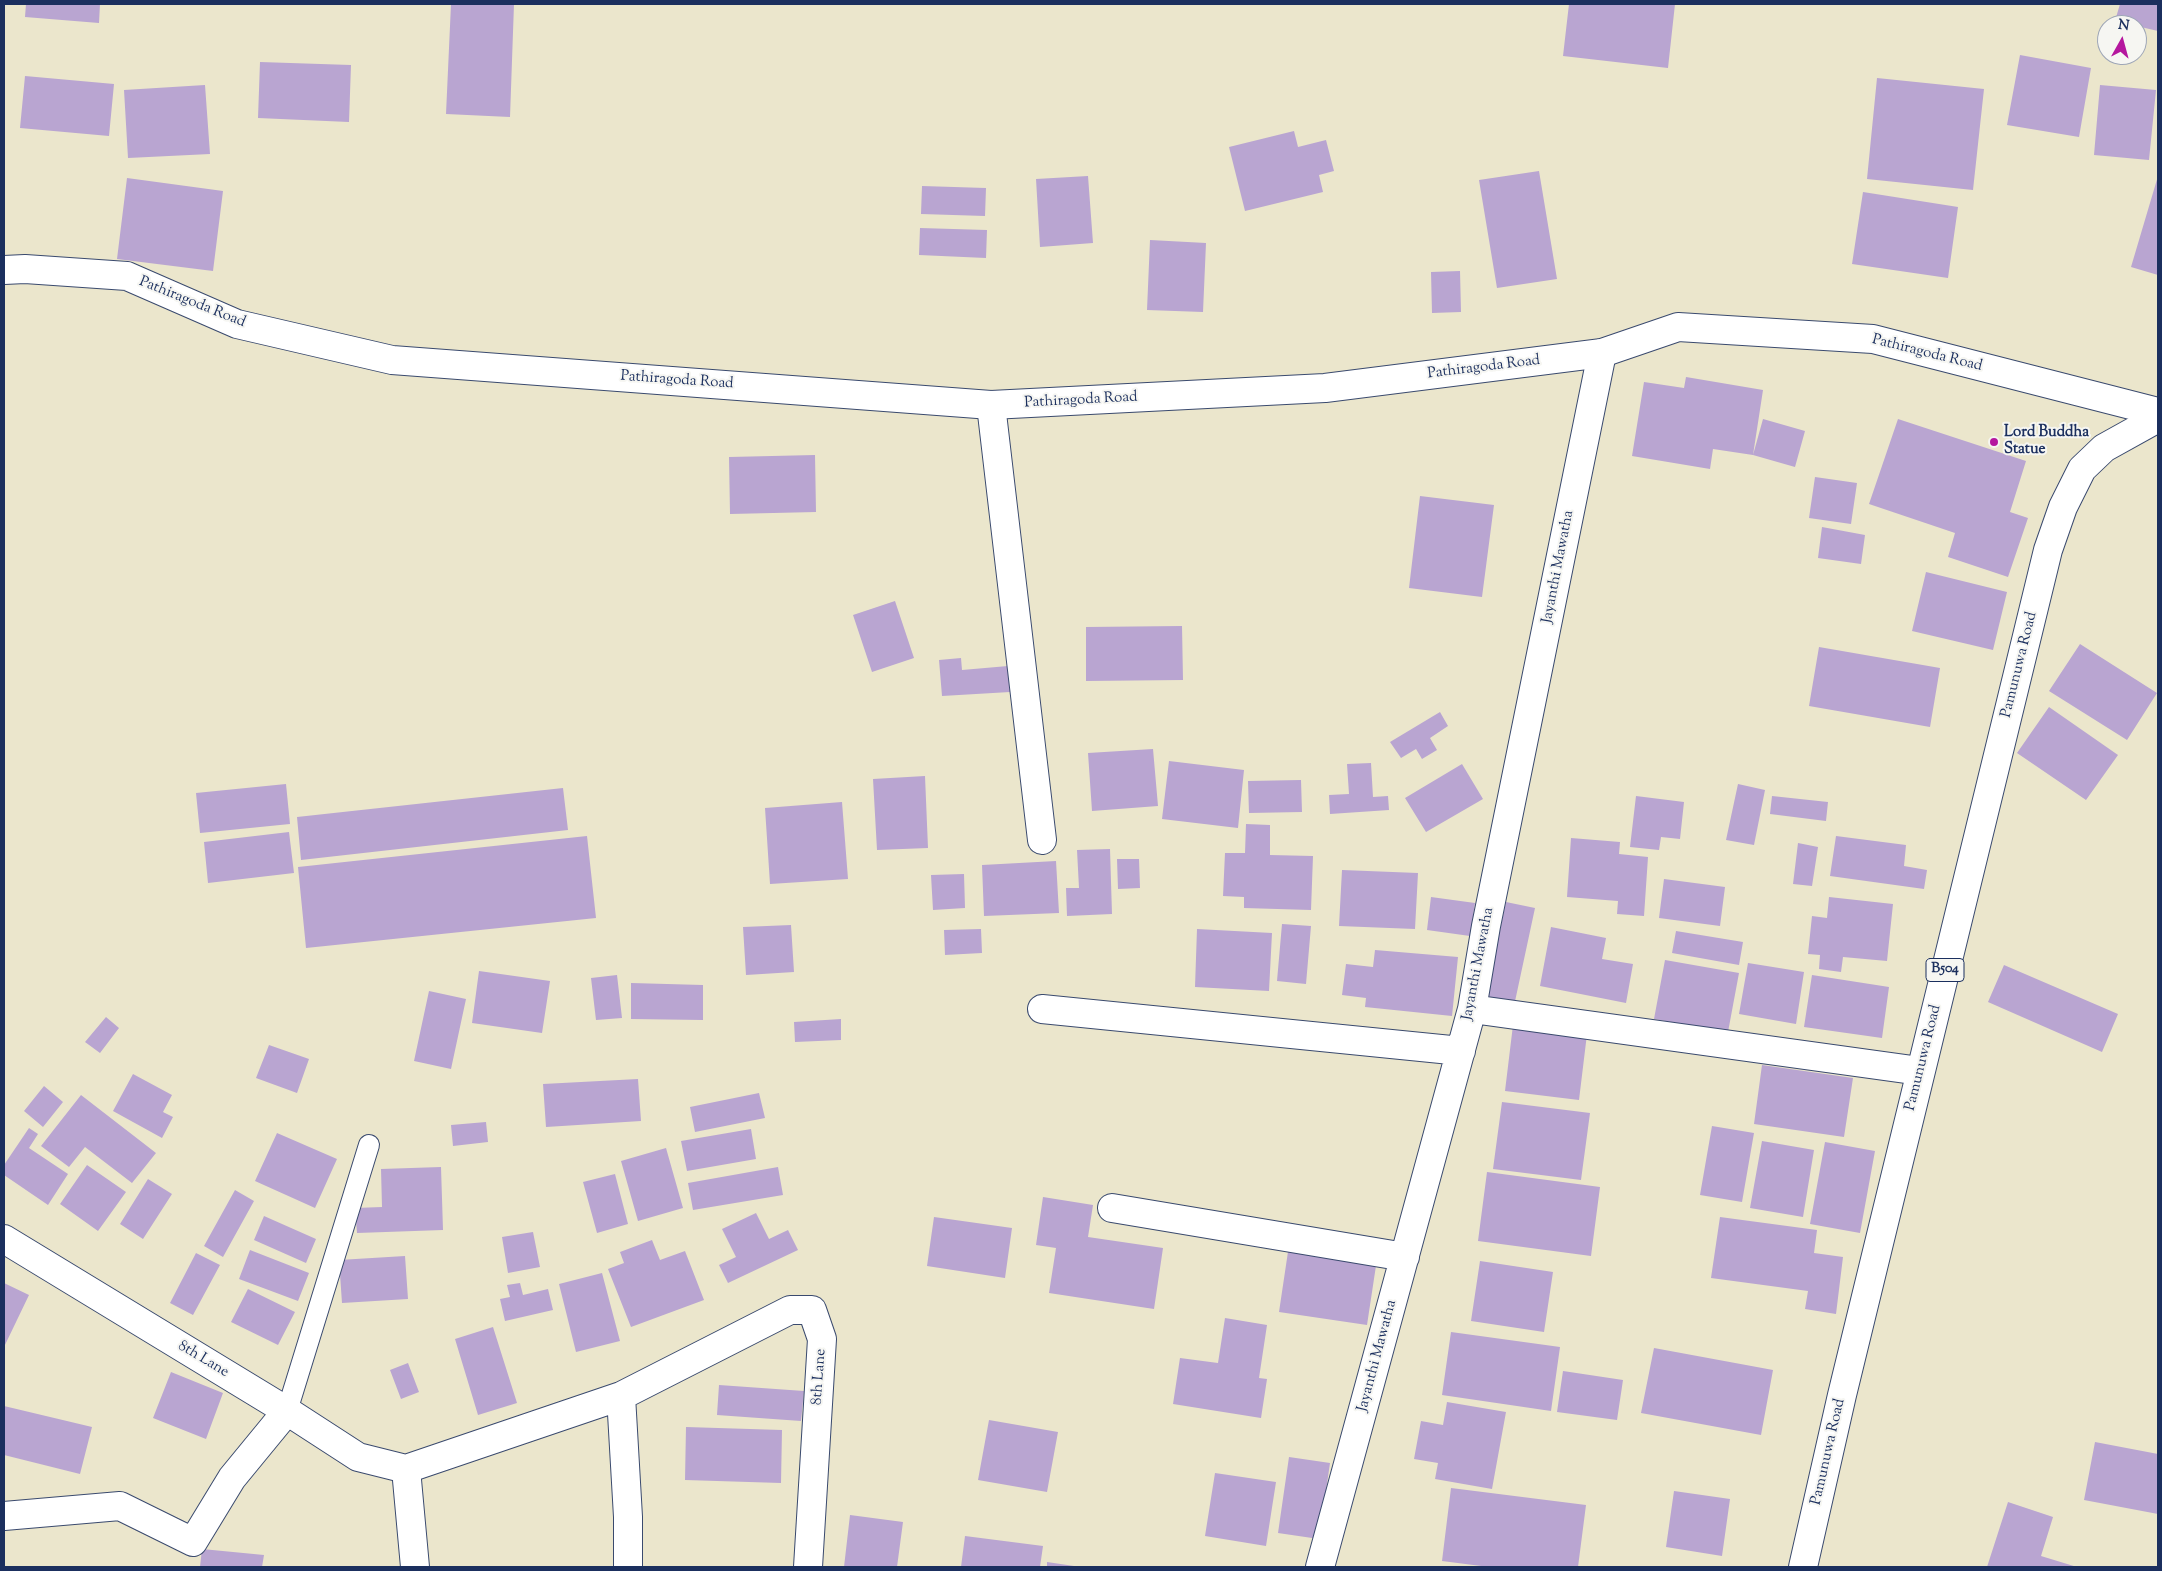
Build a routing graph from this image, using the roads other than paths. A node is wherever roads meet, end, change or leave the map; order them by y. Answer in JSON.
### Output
{"nodes":[{"id":1,"x":4,"y":270,"type":"edge"},
{"id":2,"x":1602,"y":353,"type":"junction"},
{"id":3,"x":991,"y":405,"type":"junction"},
{"id":4,"x":2158,"y":412,"type":"edge"},
{"id":5,"x":2158,"y":418,"type":"edge"},
{"id":6,"x":1042,"y":840,"type":"dead end"},
{"id":7,"x":1042,"y":1009,"type":"dead end"},
{"id":8,"x":1472,"y":1010,"type":"junction"},
{"id":9,"x":1461,"y":1051,"type":"junction"},
{"id":10,"x":1920,"y":1071,"type":"junction"},
{"id":11,"x":368,"y":1145,"type":"dead end"},
{"id":12,"x":1112,"y":1208,"type":"dead end"},
{"id":13,"x":4,"y":1239,"type":"edge"},
{"id":14,"x":1405,"y":1257,"type":"junction"},
{"id":15,"x":621,"y":1396,"type":"junction"},
{"id":16,"x":287,"y":1411,"type":"junction"},
{"id":17,"x":406,"y":1469,"type":"junction"},
{"id":18,"x":4,"y":1516,"type":"edge"},
{"id":19,"x":415,"y":1567,"type":"edge"},
{"id":20,"x":628,"y":1567,"type":"edge"},
{"id":21,"x":808,"y":1567,"type":"edge"},
{"id":22,"x":1320,"y":1567,"type":"edge"},
{"id":23,"x":1803,"y":1567,"type":"edge"}],
"edges":[{"from":1,"to":3,"type":"street","name":"Pathiragoda Road"},
{"from":2,"to":3,"type":"street","name":"Pathiragoda Road"},
{"from":2,"to":4,"type":"street","name":"Pathiragoda Road"},
{"from":2,"to":8,"type":"street","name":"Jayanthi Mawatha"},
{"from":3,"to":6,"type":"street"},
{"from":5,"to":10,"type":"street","name":"Pamunuwa Road","number":"B504"},
{"from":7,"to":9,"type":"street"},
{"from":8,"to":9,"type":"street","name":"Jayanthi Mawatha"},
{"from":8,"to":10,"type":"street"},
{"from":9,"to":14,"type":"street","name":"Jayanthi Mawatha"},
{"from":10,"to":23,"type":"street","name":"Pamunuwa Road","number":"B504"},
{"from":11,"to":16,"type":"lane"},
{"from":12,"to":14,"type":"street"},
{"from":13,"to":16,"type":"street","name":"8th Lane"},
{"from":14,"to":22,"type":"street","name":"Jayanthi Mawatha"},
{"from":15,"to":17,"type":"street","name":"8th Lane"},
{"from":15,"to":20,"type":"street"},
{"from":15,"to":21,"type":"street","name":"8th Lane"},
{"from":16,"to":17,"type":"street","name":"8th Lane"},
{"from":16,"to":18,"type":"street"},
{"from":17,"to":19,"type":"street"}]}
